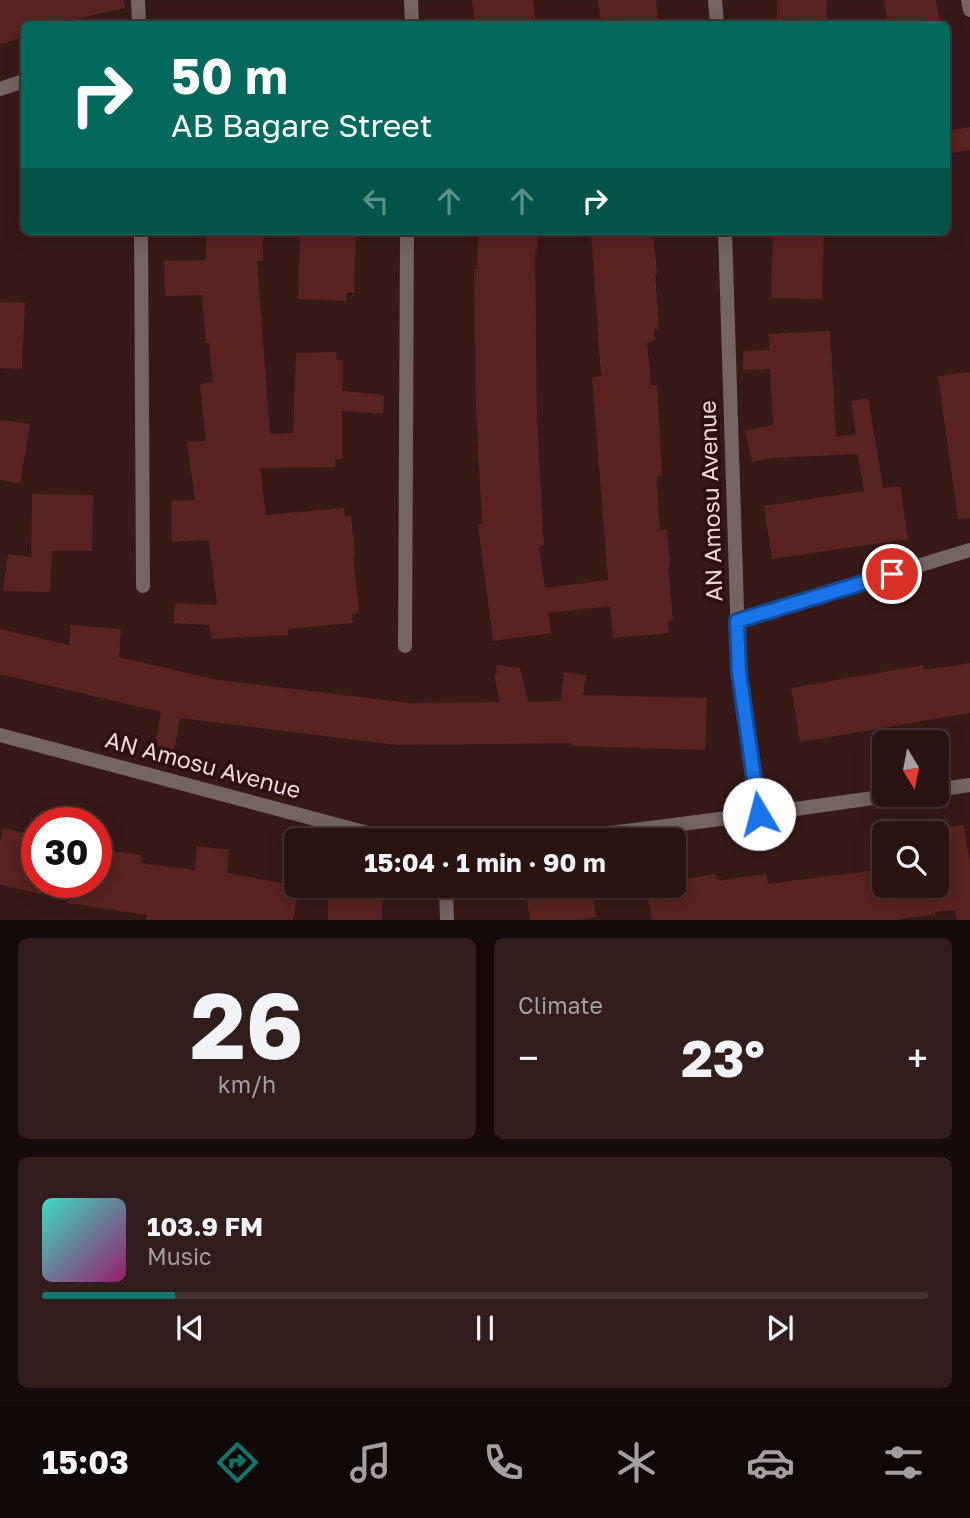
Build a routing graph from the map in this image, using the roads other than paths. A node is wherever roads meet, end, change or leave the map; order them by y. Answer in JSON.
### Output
{"nodes":[{"id":1,"x":138,"y":0,"type":"edge"},
{"id":2,"x":411,"y":0,"type":"edge"},
{"id":3,"x":715,"y":0,"type":"edge"},
{"id":4,"x":968,"y":0,"type":"edge"},
{"id":5,"x":970,"y":10,"type":"edge"},
{"id":6,"x":139,"y":21,"type":"edge"},
{"id":7,"x":412,"y":21,"type":"edge"},
{"id":8,"x":717,"y":21,"type":"edge"},
{"id":9,"x":21,"y":82,"type":"edge"},
{"id":10,"x":0,"y":89,"type":"edge"},
{"id":11,"x":141,"y":235,"type":"edge"},
{"id":12,"x":407,"y":235,"type":"edge"},
{"id":13,"x":725,"y":235,"type":"edge"},
{"id":14,"x":970,"y":550,"type":"edge"},
{"id":15,"x":143,"y":586,"type":"dead end"},
{"id":16,"x":737,"y":621,"type":"junction"},
{"id":17,"x":405,"y":646,"type":"dead end"},
{"id":18,"x":0,"y":735,"type":"edge"},
{"id":19,"x":970,"y":785,"type":"edge"},
{"id":20,"x":949,"y":788,"type":"edge"},
{"id":21,"x":872,"y":798,"type":"edge"},
{"id":22,"x":759,"y":814,"type":"junction"},
{"id":23,"x":349,"y":828,"type":"edge"},
{"id":24,"x":650,"y":828,"type":"edge"},
{"id":25,"x":446,"y":898,"type":"edge"},
{"id":26,"x":447,"y":919,"type":"edge"}],
"edges":[{"from":1,"to":6,"type":"street"},
{"from":2,"to":7,"type":"street"},
{"from":3,"to":8,"type":"street"},
{"from":4,"to":5,"type":"street"},
{"from":9,"to":10,"type":"street"},
{"from":11,"to":15,"type":"street"},
{"from":12,"to":17,"type":"street"},
{"from":13,"to":16,"type":"street","name":"AN Amosu Avenue"},
{"from":14,"to":16,"type":"street"},
{"from":16,"to":22,"type":"street","name":"AN Amosu Avenue"},
{"from":18,"to":23,"type":"street","name":"AN Amosu Avenue"},
{"from":19,"to":20,"type":"street"},
{"from":21,"to":22,"type":"street"},
{"from":22,"to":24,"type":"street"},
{"from":25,"to":26,"type":"street"}]}
